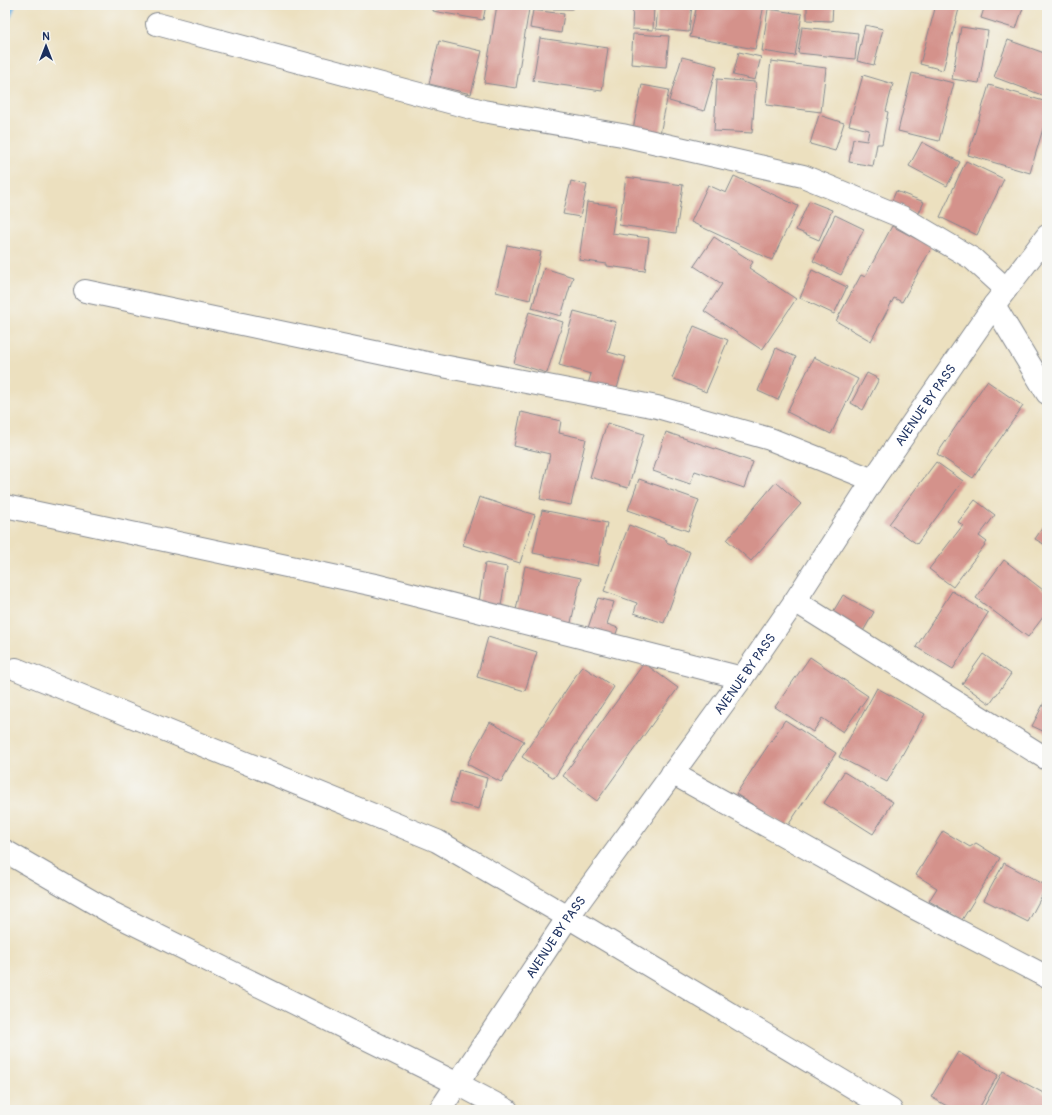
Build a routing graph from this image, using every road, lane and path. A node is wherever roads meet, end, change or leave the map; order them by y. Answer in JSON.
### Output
{"nodes":[{"id":1,"x":157,"y":24,"type":"dead end"},
{"id":2,"x":1047,"y":236,"type":"edge"},
{"id":3,"x":85,"y":291,"type":"dead end"},
{"id":4,"x":1000,"y":297,"type":"junction"},
{"id":5,"x":1047,"y":393,"type":"edge"},
{"id":6,"x":873,"y":480,"type":"junction"},
{"id":7,"x":5,"y":506,"type":"edge"},
{"id":8,"x":795,"y":601,"type":"junction"},
{"id":9,"x":16,"y":669,"type":"dead end"},
{"id":10,"x":742,"y":678,"type":"junction"},
{"id":11,"x":1047,"y":760,"type":"edge"},
{"id":12,"x":672,"y":773,"type":"junction"},
{"id":13,"x":5,"y":851,"type":"edge"},
{"id":14,"x":568,"y":917,"type":"junction"},
{"id":15,"x":1047,"y":977,"type":"edge"},
{"id":16,"x":458,"y":1084,"type":"junction"},
{"id":17,"x":440,"y":1110,"type":"edge"},
{"id":18,"x":507,"y":1110,"type":"edge"},
{"id":19,"x":891,"y":1110,"type":"edge"}],
"edges":[{"from":1,"to":4,"type":"main road"},
{"from":2,"to":4,"type":"main road","name":"AVENUE BY PASS"},
{"from":3,"to":6,"type":"main road"},
{"from":4,"to":5,"type":"main road"},
{"from":4,"to":6,"type":"main road","name":"AVENUE BY PASS"},
{"from":6,"to":8,"type":"main road","name":"AVENUE BY PASS"},
{"from":7,"to":10,"type":"main road"},
{"from":8,"to":10,"type":"main road","name":"AVENUE BY PASS"},
{"from":8,"to":11,"type":"main road"},
{"from":9,"to":14,"type":"main road"},
{"from":10,"to":12,"type":"main road","name":"AVENUE BY PASS"},
{"from":12,"to":14,"type":"main road","name":"AVENUE BY PASS"},
{"from":12,"to":15,"type":"main road"},
{"from":13,"to":16,"type":"main road"},
{"from":14,"to":16,"type":"main road","name":"AVENUE BY PASS"},
{"from":14,"to":19,"type":"main road"},
{"from":16,"to":17,"type":"main road","name":"AVENUE BY PASS"},
{"from":16,"to":18,"type":"main road"}]}
